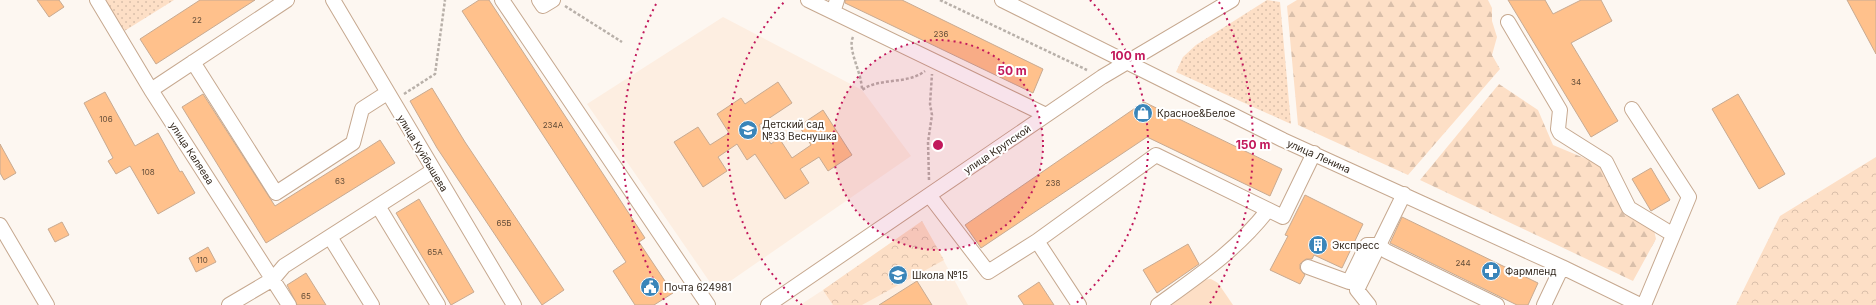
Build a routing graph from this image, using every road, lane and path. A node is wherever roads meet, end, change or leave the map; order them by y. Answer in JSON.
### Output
{"nodes":[{"id":1,"x":97,"y":0,"type":"edge"},
{"id":2,"x":287,"y":0,"type":"edge"},
{"id":3,"x":333,"y":0,"type":"edge"},
{"id":4,"x":445,"y":0,"type":"edge"},
{"id":5,"x":502,"y":0,"type":"edge"},
{"id":6,"x":539,"y":0,"type":"edge"},
{"id":7,"x":808,"y":0,"type":"edge"},
{"id":8,"x":940,"y":0,"type":"edge"},
{"id":9,"x":1002,"y":0,"type":"edge"},
{"id":10,"x":1232,"y":0,"type":"edge"},
{"id":11,"x":556,"y":1,"type":"edge"},
{"id":12,"x":835,"y":6,"type":"edge"},
{"id":13,"x":1508,"y":22,"type":"dead end"},
{"id":14,"x":858,"y":24,"type":"junction"},
{"id":15,"x":622,"y":42,"type":"dead end"},
{"id":16,"x":193,"y":62,"type":"junction"},
{"id":17,"x":935,"y":62,"type":"junction"},
{"id":18,"x":1128,"y":62,"type":"junction"},
{"id":19,"x":1102,"y":77,"type":"junction"},
{"id":20,"x":151,"y":90,"type":"junction"},
{"id":21,"x":390,"y":97,"type":"junction"},
{"id":22,"x":1632,"y":109,"type":"dead end"},
{"id":23,"x":1046,"y":115,"type":"junction"},
{"id":24,"x":1314,"y":153,"type":"junction"},
{"id":25,"x":434,"y":170,"type":"junction"},
{"id":26,"x":1404,"y":194,"type":"junction"},
{"id":27,"x":929,"y":195,"type":"junction"},
{"id":28,"x":378,"y":206,"type":"junction"},
{"id":29,"x":1268,"y":210,"type":"junction"},
{"id":30,"x":0,"y":224,"type":"edge"},
{"id":31,"x":1672,"y":234,"type":"junction"},
{"id":32,"x":330,"y":237,"type":"junction"},
{"id":33,"x":1037,"y":241,"type":"junction"},
{"id":34,"x":1379,"y":244,"type":"junction"},
{"id":35,"x":1308,"y":267,"type":"dead end"},
{"id":36,"x":1562,"y":267,"type":"junction"},
{"id":37,"x":273,"y":279,"type":"junction"},
{"id":38,"x":47,"y":305,"type":"edge"},
{"id":39,"x":229,"y":305,"type":"edge"},
{"id":40,"x":289,"y":305,"type":"edge"},
{"id":41,"x":372,"y":305,"type":"edge"},
{"id":42,"x":438,"y":305,"type":"edge"},
{"id":43,"x":514,"y":305,"type":"edge"},
{"id":44,"x":708,"y":305,"type":"edge"},
{"id":45,"x":768,"y":305,"type":"edge"},
{"id":46,"x":1079,"y":305,"type":"edge"},
{"id":47,"x":1158,"y":305,"type":"edge"},
{"id":48,"x":1369,"y":305,"type":"edge"},
{"id":49,"x":1497,"y":305,"type":"edge"},
{"id":50,"x":1544,"y":305,"type":"edge"},
{"id":51,"x":1640,"y":305,"type":"edge"},
{"id":52,"x":1644,"y":305,"type":"edge"}],
"edges":[{"from":1,"to":20,"type":"street","name":"улица Каляева"},
{"from":2,"to":16,"type":"street"},
{"from":3,"to":21,"type":"street","name":"улица Куйбышева"},
{"from":4,"to":21,"type":"path"},
{"from":5,"to":44,"type":"street"},
{"from":6,"to":11,"type":"street"},
{"from":7,"to":12,"type":"street"},
{"from":8,"to":19,"type":"path"},
{"from":9,"to":18,"type":"street","name":"улица Ленина"},
{"from":10,"to":18,"type":"street","name":"улица Крупской"},
{"from":11,"to":15,"type":"path"},
{"from":12,"to":14,"type":"street"},
{"from":13,"to":31,"type":"street"},
{"from":14,"to":17,"type":"street"},
{"from":14,"to":17,"type":"path"},
{"from":16,"to":20,"type":"street"},
{"from":16,"to":21,"type":"street"},
{"from":17,"to":23,"type":"street"},
{"from":17,"to":27,"type":"path"},
{"from":18,"to":19,"type":"street","name":"улица Крупской"},
{"from":18,"to":24,"type":"street","name":"улица Ленина"},
{"from":19,"to":23,"type":"street","name":"улица Крупской"},
{"from":20,"to":37,"type":"street","name":"улица Каляева"},
{"from":21,"to":25,"type":"street","name":"улица Куйбышева"},
{"from":22,"to":31,"type":"street"},
{"from":23,"to":27,"type":"street","name":"улица Крупской"},
{"from":24,"to":26,"type":"street","name":"улица Ленина"},
{"from":24,"to":29,"type":"street"},
{"from":25,"to":28,"type":"street"},
{"from":25,"to":43,"type":"street","name":"улица Куйбышева"},
{"from":26,"to":34,"type":"street"},
{"from":26,"to":36,"type":"street","name":"улица Ленина"},
{"from":27,"to":33,"type":"street"},
{"from":27,"to":45,"type":"street","name":"улица Крупской"},
{"from":28,"to":32,"type":"street"},
{"from":28,"to":42,"type":"street"},
{"from":29,"to":33,"type":"street"},
{"from":29,"to":47,"type":"street"},
{"from":30,"to":38,"type":"street"},
{"from":31,"to":52,"type":"street"},
{"from":32,"to":37,"type":"street"},
{"from":32,"to":41,"type":"street"},
{"from":33,"to":46,"type":"street"},
{"from":34,"to":35,"type":"street"},
{"from":34,"to":48,"type":"street"},
{"from":34,"to":49,"type":"street"},
{"from":36,"to":50,"type":"street"},
{"from":36,"to":51,"type":"street","name":"улица Ленина"},
{"from":37,"to":39,"type":"street"},
{"from":37,"to":40,"type":"street","name":"улица Каляева"}]}
